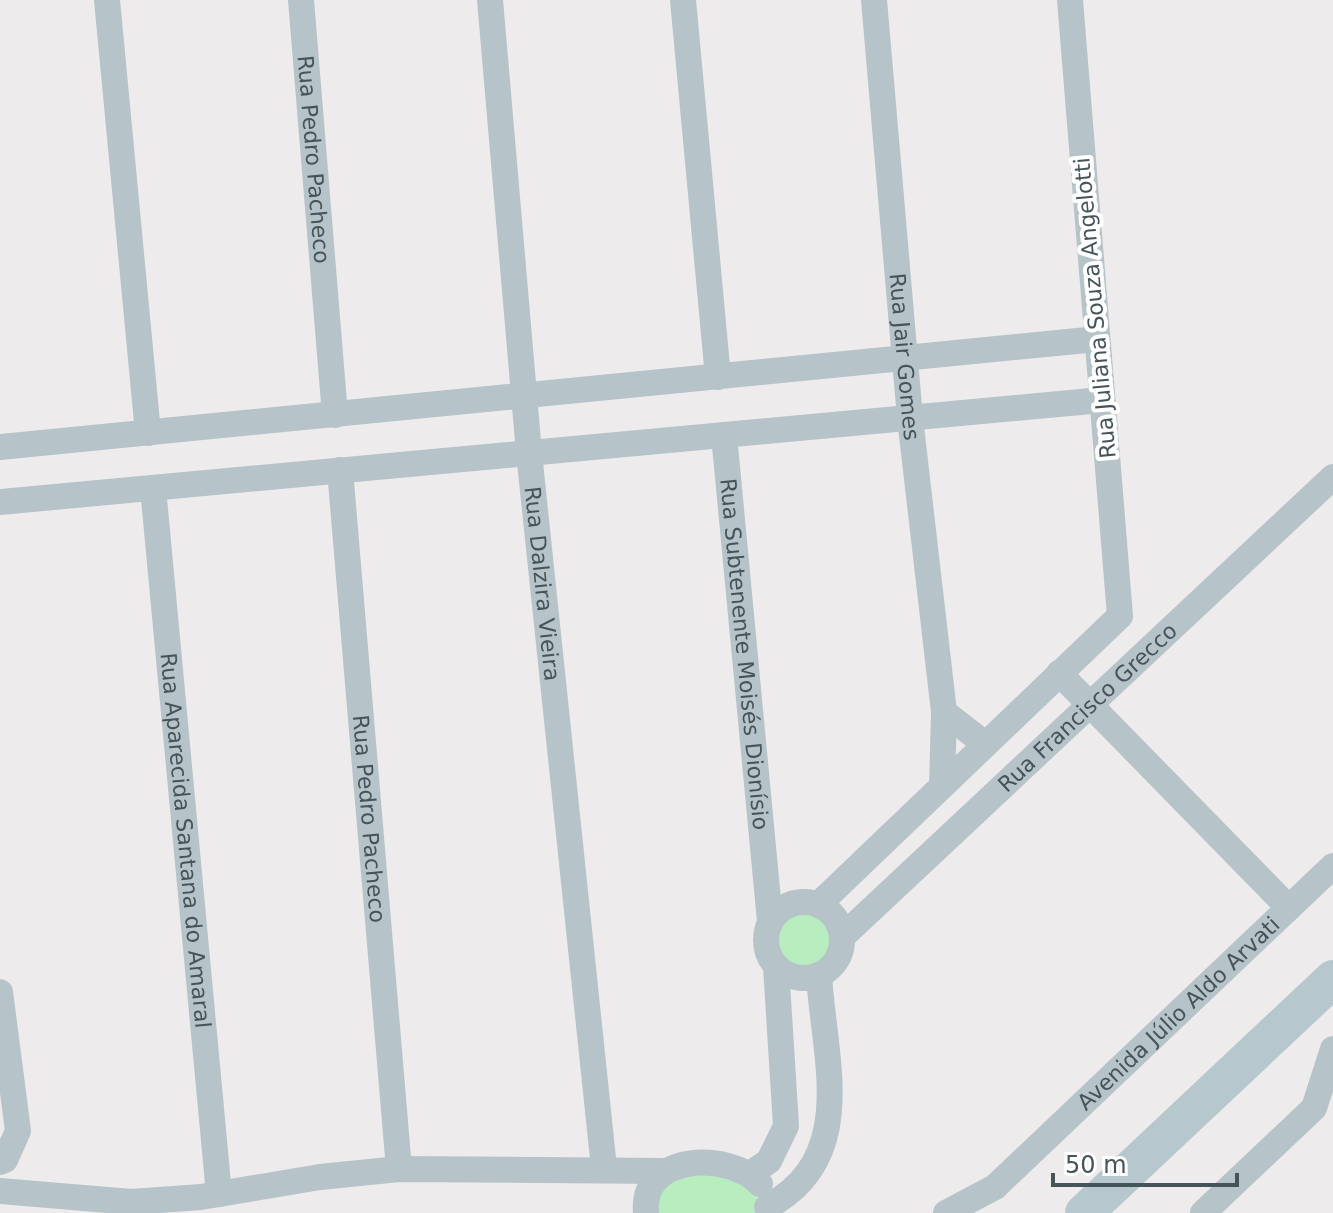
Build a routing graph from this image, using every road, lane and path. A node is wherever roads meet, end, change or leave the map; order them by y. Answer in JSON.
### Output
{"nodes":[{"id":1,"x":107,"y":0,"type":"edge"},
{"id":2,"x":301,"y":0,"type":"edge"},
{"id":3,"x":490,"y":0,"type":"edge"},
{"id":4,"x":683,"y":0,"type":"edge"},
{"id":5,"x":874,"y":0,"type":"edge"},
{"id":6,"x":1070,"y":0,"type":"edge"},
{"id":7,"x":1097,"y":339,"type":"junction"},
{"id":8,"x":905,"y":359,"type":"junction"},
{"id":9,"x":718,"y":377,"type":"junction"},
{"id":10,"x":524,"y":396,"type":"junction"},
{"id":11,"x":1102,"y":400,"type":"junction"},
{"id":12,"x":335,"y":415,"type":"junction"},
{"id":13,"x":910,"y":418,"type":"junction"},
{"id":14,"x":148,"y":433,"type":"junction"},
{"id":15,"x":724,"y":435,"type":"junction"},
{"id":16,"x":0,"y":447,"type":"edge"},
{"id":17,"x":529,"y":453,"type":"junction"},
{"id":18,"x":340,"y":470,"type":"junction"},
{"id":19,"x":1333,"y":477,"type":"edge"},
{"id":20,"x":153,"y":488,"type":"junction"},
{"id":21,"x":0,"y":502,"type":"edge"},
{"id":22,"x":1059,"y":673,"type":"junction"},
{"id":23,"x":1090,"y":705,"type":"junction"},
{"id":24,"x":944,"y":712,"type":"junction"},
{"id":25,"x":985,"y":744,"type":"junction"},
{"id":26,"x":942,"y":786,"type":"junction"},
{"id":27,"x":1333,"y":866,"type":"edge"},
{"id":28,"x":818,"y":905,"type":"junction"},
{"id":29,"x":1289,"y":908,"type":"junction"},
{"id":30,"x":779,"y":914,"type":"junction"},
{"id":31,"x":842,"y":937,"type":"junction"},
{"id":32,"x":776,"y":967,"type":"junction"},
{"id":33,"x":819,"y":975,"type":"junction"},
{"id":34,"x":1333,"y":979,"type":"edge"},
{"id":35,"x":0,"y":992,"type":"edge"},
{"id":36,"x":1333,"y":1049,"type":"edge"},
{"id":37,"x":1324,"y":1115,"type":"edge"},
{"id":38,"x":0,"y":1162,"type":"edge"},
{"id":39,"x":604,"y":1168,"type":"junction"},
{"id":40,"x":399,"y":1169,"type":"junction"},
{"id":41,"x":665,"y":1171,"type":"junction"},
{"id":42,"x":750,"y":1174,"type":"junction"},
{"id":43,"x":0,"y":1191,"type":"edge"},
{"id":44,"x":219,"y":1194,"type":"junction"},
{"id":45,"x":766,"y":1210,"type":"edge"},
{"id":46,"x":646,"y":1213,"type":"edge"},
{"id":47,"x":946,"y":1213,"type":"edge"},
{"id":48,"x":1084,"y":1213,"type":"edge"},
{"id":49,"x":1203,"y":1213,"type":"edge"}],
"edges":[{"from":1,"to":14,"type":"street"},
{"from":2,"to":12,"type":"street","name":"Rua Pedro Pacheco"},
{"from":3,"to":10,"type":"street","name":"Rua Dalzira Vieira"},
{"from":4,"to":9,"type":"street"},
{"from":5,"to":8,"type":"street","name":"Rua Jair Gomes"},
{"from":6,"to":7,"type":"street","name":"Rua Juliana Souza Angelotti"},
{"from":7,"to":8,"type":"street"},
{"from":7,"to":11,"type":"street","name":"Rua Juliana Souza Angelotti"},
{"from":8,"to":9,"type":"street"},
{"from":8,"to":13,"type":"street","name":"Rua Jair Gomes"},
{"from":9,"to":10,"type":"street"},
{"from":10,"to":12,"type":"street"},
{"from":10,"to":17,"type":"street","name":"Rua Dalzira Vieira"},
{"from":11,"to":13,"type":"street"},
{"from":11,"to":22,"type":"street","name":"Rua Juliana Souza Angelotti"},
{"from":12,"to":14,"type":"street"},
{"from":13,"to":15,"type":"street"},
{"from":13,"to":24,"type":"street","name":"Rua Jair Gomes"},
{"from":14,"to":16,"type":"street"},
{"from":15,"to":17,"type":"street"},
{"from":15,"to":30,"type":"street","name":"Rua Subtenente Moisés Dionísio"},
{"from":17,"to":18,"type":"street"},
{"from":17,"to":39,"type":"street","name":"Rua Dalzira Vieira"},
{"from":18,"to":20,"type":"street"},
{"from":18,"to":40,"type":"street","name":"Rua Pedro Pacheco"},
{"from":19,"to":23,"type":"street","name":"Rua Francisco Grecco"},
{"from":20,"to":21,"type":"street"},
{"from":20,"to":44,"type":"street","name":"Rua Aparecida Santana do Amaral"},
{"from":22,"to":23,"type":"street"},
{"from":22,"to":25,"type":"street"},
{"from":23,"to":29,"type":"street"},
{"from":23,"to":31,"type":"street","name":"Rua Francisco Grecco"},
{"from":24,"to":25,"type":"street"},
{"from":24,"to":26,"type":"street","name":"Rua Jair Gomes"},
{"from":25,"to":26,"type":"street"},
{"from":26,"to":28,"type":"street"},
{"from":27,"to":29,"type":"street","name":"Avenida Júlio Aldo Arvati"},
{"from":28,"to":30,"type":"street"},
{"from":28,"to":31,"type":"street"},
{"from":29,"to":47,"type":"street","name":"Avenida Júlio Aldo Arvati"},
{"from":30,"to":32,"type":"street"},
{"from":31,"to":33,"type":"street"},
{"from":32,"to":33,"type":"street"},
{"from":32,"to":42,"type":"street"},
{"from":33,"to":45,"type":"street"},
{"from":34,"to":48,"type":"main road"},
{"from":35,"to":38,"type":"street"},
{"from":36,"to":37,"type":"street"},
{"from":37,"to":49,"type":"street"},
{"from":39,"to":40,"type":"street"},
{"from":39,"to":41,"type":"street"},
{"from":40,"to":44,"type":"street"},
{"from":41,"to":42,"type":"street"},
{"from":41,"to":46,"type":"street"},
{"from":42,"to":45,"type":"street"},
{"from":43,"to":44,"type":"street"}]}
